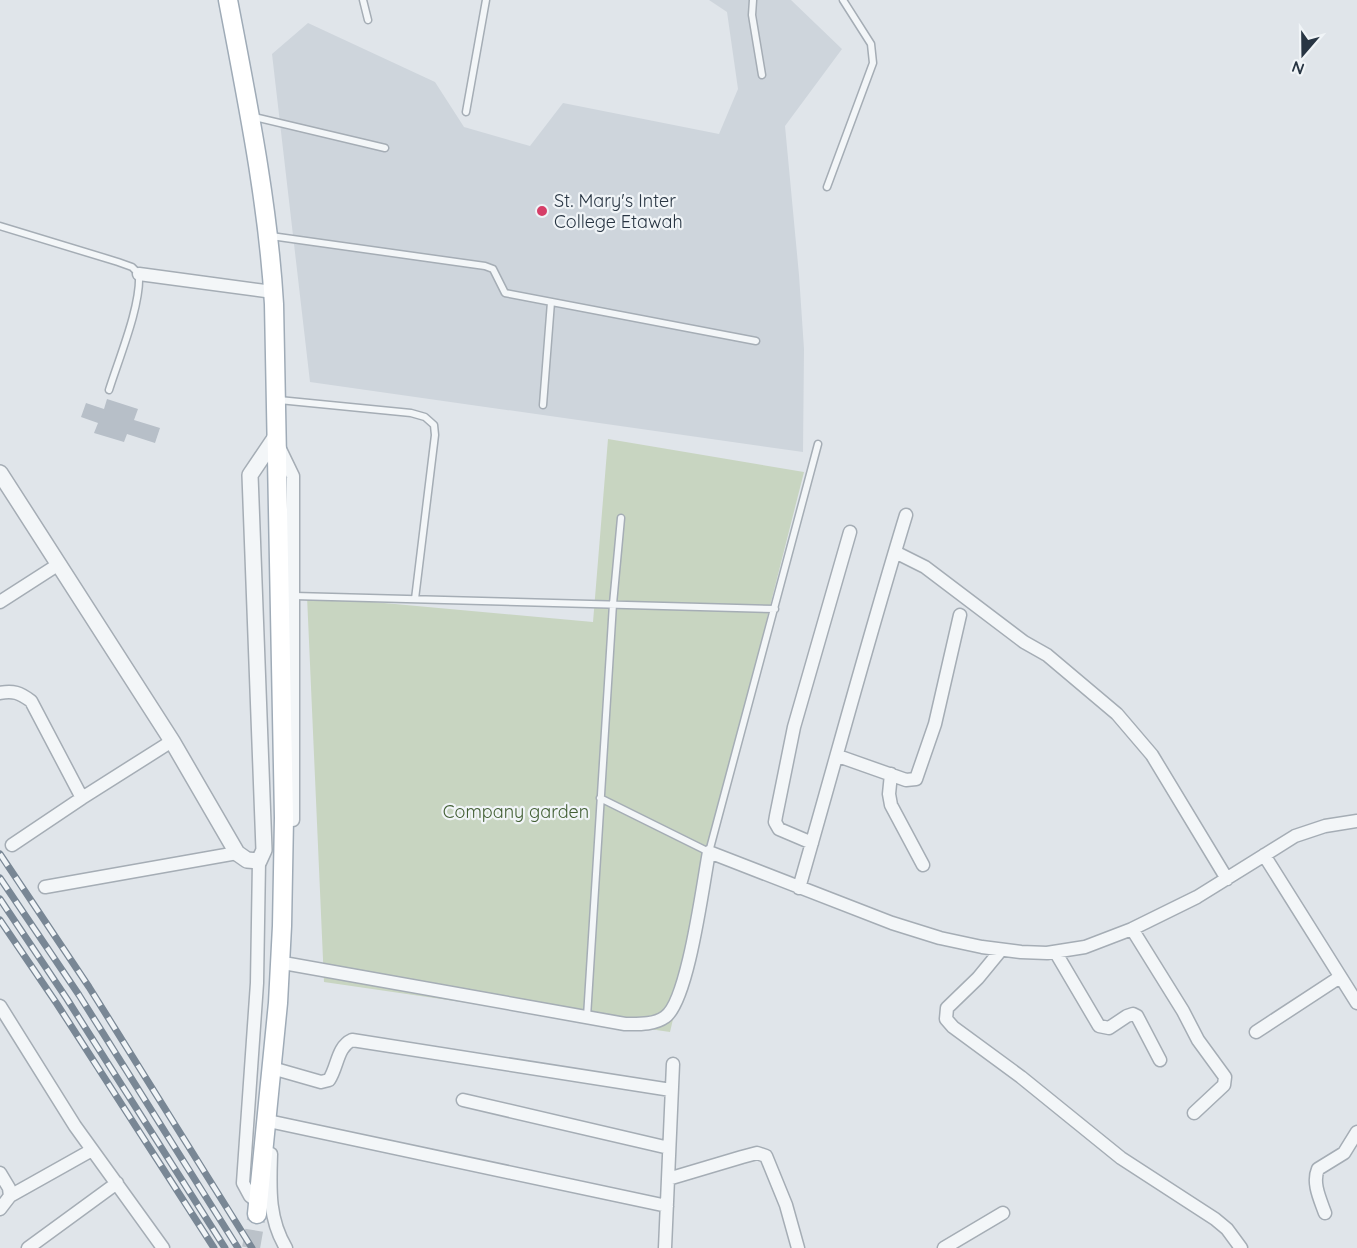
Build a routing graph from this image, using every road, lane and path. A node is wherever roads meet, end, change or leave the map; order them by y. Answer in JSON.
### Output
{"nodes":[{"id":1,"x":228,"y":0,"type":"edge"},
{"id":2,"x":363,"y":0,"type":"edge"},
{"id":3,"x":486,"y":0,"type":"edge"},
{"id":4,"x":753,"y":0,"type":"edge"},
{"id":5,"x":843,"y":0,"type":"edge"},
{"id":6,"x":368,"y":20,"type":"dead end"},
{"id":7,"x":762,"y":75,"type":"dead end"},
{"id":8,"x":466,"y":112,"type":"dead end"},
{"id":9,"x":250,"y":116,"type":"junction"},
{"id":10,"x":385,"y":148,"type":"dead end"},
{"id":11,"x":827,"y":187,"type":"dead end"},
{"id":12,"x":0,"y":226,"type":"edge"},
{"id":13,"x":267,"y":236,"type":"junction"},
{"id":14,"x":139,"y":274,"type":"junction"},
{"id":15,"x":273,"y":292,"type":"junction"},
{"id":16,"x":551,"y":302,"type":"junction"},
{"id":17,"x":756,"y":341,"type":"dead end"},
{"id":18,"x":109,"y":390,"type":"dead end"},
{"id":19,"x":275,"y":399,"type":"junction"},
{"id":20,"x":543,"y":405,"type":"dead end"},
{"id":21,"x":275,"y":438,"type":"junction"},
{"id":22,"x":818,"y":444,"type":"dead end"},
{"id":23,"x":0,"y":473,"type":"edge"},
{"id":24,"x":906,"y":515,"type":"dead end"},
{"id":25,"x":621,"y":518,"type":"dead end"},
{"id":26,"x":850,"y":532,"type":"dead end"},
{"id":27,"x":895,"y":552,"type":"junction"},
{"id":28,"x":59,"y":564,"type":"junction"},
{"id":29,"x":294,"y":596,"type":"junction"},
{"id":30,"x":415,"y":599,"type":"junction"},
{"id":31,"x":0,"y":602,"type":"edge"},
{"id":32,"x":613,"y":604,"type":"junction"},
{"id":33,"x":775,"y":609,"type":"junction"},
{"id":34,"x":960,"y":615,"type":"dead end"},
{"id":35,"x":0,"y":693,"type":"edge"},
{"id":36,"x":172,"y":741,"type":"junction"},
{"id":37,"x":837,"y":756,"type":"junction"},
{"id":38,"x":891,"y":774,"type":"junction"},
{"id":39,"x":82,"y":798,"type":"junction"},
{"id":40,"x":600,"y":798,"type":"junction"},
{"id":41,"x":1357,"y":821,"type":"edge"},
{"id":42,"x":812,"y":843,"type":"junction"},
{"id":43,"x":12,"y":845,"type":"dead end"},
{"id":44,"x":709,"y":852,"type":"junction"},
{"id":45,"x":237,"y":853,"type":"junction"},
{"id":46,"x":1264,"y":855,"type":"junction"},
{"id":47,"x":259,"y":861,"type":"junction"},
{"id":48,"x":923,"y":865,"type":"dead end"},
{"id":49,"x":1227,"y":879,"type":"junction"},
{"id":50,"x":45,"y":887,"type":"dead end"},
{"id":51,"x":799,"y":888,"type":"junction"},
{"id":52,"x":1132,"y":929,"type":"junction"},
{"id":53,"x":1001,"y":950,"type":"junction"},
{"id":54,"x":1056,"y":952,"type":"junction"},
{"id":55,"x":289,"y":964,"type":"junction"},
{"id":56,"x":1340,"y":977,"type":"junction"},
{"id":57,"x":1357,"y":1003,"type":"edge"},
{"id":58,"x":0,"y":1006,"type":"edge"},
{"id":59,"x":587,"y":1017,"type":"junction"},
{"id":60,"x":1256,"y":1032,"type":"dead end"},
{"id":61,"x":1160,"y":1059,"type":"dead end"},
{"id":62,"x":673,"y":1064,"type":"dead end"},
{"id":63,"x":279,"y":1070,"type":"junction"},
{"id":64,"x":672,"y":1090,"type":"junction"},
{"id":65,"x":462,"y":1100,"type":"dead end"},
{"id":66,"x":1194,"y":1113,"type":"dead end"},
{"id":67,"x":273,"y":1122,"type":"junction"},
{"id":68,"x":1357,"y":1132,"type":"edge"},
{"id":69,"x":669,"y":1148,"type":"junction"},
{"id":70,"x":92,"y":1150,"type":"junction"},
{"id":71,"x":0,"y":1173,"type":"edge"},
{"id":72,"x":668,"y":1179,"type":"junction"},
{"id":73,"x":117,"y":1183,"type":"junction"},
{"id":74,"x":10,"y":1196,"type":"junction"},
{"id":75,"x":667,"y":1206,"type":"junction"},
{"id":76,"x":257,"y":1208,"type":"joint"},
{"id":77,"x":0,"y":1209,"type":"edge"},
{"id":78,"x":1003,"y":1213,"type":"dead end"},
{"id":79,"x":1325,"y":1213,"type":"dead end"},
{"id":80,"x":28,"y":1248,"type":"edge"},
{"id":81,"x":163,"y":1248,"type":"edge"},
{"id":82,"x":286,"y":1248,"type":"edge"},
{"id":83,"x":665,"y":1248,"type":"edge"},
{"id":84,"x":798,"y":1248,"type":"edge"},
{"id":85,"x":944,"y":1248,"type":"edge"},
{"id":86,"x":1241,"y":1248,"type":"edge"}],
"edges":[{"from":1,"to":9,"type":"main road"},
{"from":2,"to":6,"type":"lane"},
{"from":3,"to":8,"type":"lane"},
{"from":4,"to":7,"type":"lane"},
{"from":5,"to":11,"type":"lane"},
{"from":9,"to":10,"type":"lane"},
{"from":9,"to":13,"type":"main road"},
{"from":12,"to":14,"type":"lane"},
{"from":13,"to":15,"type":"main road"},
{"from":13,"to":16,"type":"lane"},
{"from":14,"to":15,"type":"street"},
{"from":14,"to":18,"type":"lane"},
{"from":15,"to":19,"type":"main road"},
{"from":16,"to":17,"type":"lane"},
{"from":16,"to":20,"type":"lane"},
{"from":19,"to":21,"type":"main road"},
{"from":19,"to":30,"type":"lane"},
{"from":21,"to":29,"type":"street"},
{"from":21,"to":47,"type":"street"},
{"from":21,"to":76,"type":"main road"},
{"from":22,"to":33,"type":"lane"},
{"from":23,"to":28,"type":"street"},
{"from":24,"to":27,"type":"street"},
{"from":25,"to":32,"type":"lane"},
{"from":26,"to":42,"type":"street"},
{"from":27,"to":37,"type":"street"},
{"from":27,"to":49,"type":"street"},
{"from":28,"to":31,"type":"street"},
{"from":28,"to":36,"type":"street"},
{"from":29,"to":30,"type":"lane"},
{"from":29,"to":55,"type":"street"},
{"from":30,"to":32,"type":"lane"},
{"from":32,"to":33,"type":"lane"},
{"from":32,"to":40,"type":"lane"},
{"from":33,"to":44,"type":"lane"},
{"from":34,"to":38,"type":"street"},
{"from":35,"to":39,"type":"street"},
{"from":36,"to":39,"type":"street"},
{"from":36,"to":45,"type":"street"},
{"from":37,"to":38,"type":"street"},
{"from":37,"to":42,"type":"street"},
{"from":38,"to":48,"type":"street"},
{"from":39,"to":43,"type":"street"},
{"from":40,"to":44,"type":"lane"},
{"from":40,"to":59,"type":"lane"},
{"from":41,"to":46,"type":"street"},
{"from":42,"to":51,"type":"street"},
{"from":44,"to":51,"type":"street"},
{"from":44,"to":59,"type":"street"},
{"from":45,"to":47,"type":"street"},
{"from":45,"to":50,"type":"street"},
{"from":46,"to":49,"type":"street"},
{"from":46,"to":56,"type":"street"},
{"from":47,"to":76,"type":"street"},
{"from":49,"to":52,"type":"street"},
{"from":51,"to":53,"type":"street"},
{"from":52,"to":54,"type":"street"},
{"from":52,"to":66,"type":"street"},
{"from":53,"to":54,"type":"street"},
{"from":53,"to":86,"type":"street"},
{"from":54,"to":61,"type":"street"},
{"from":55,"to":59,"type":"street"},
{"from":55,"to":63,"type":"street"},
{"from":56,"to":57,"type":"street"},
{"from":56,"to":60,"type":"street"},
{"from":58,"to":70,"type":"street"},
{"from":62,"to":64,"type":"street"},
{"from":63,"to":64,"type":"street"},
{"from":63,"to":67,"type":"street"},
{"from":64,"to":69,"type":"street"},
{"from":65,"to":69,"type":"street"},
{"from":67,"to":75,"type":"street"},
{"from":67,"to":82,"type":"street"},
{"from":68,"to":79,"type":"street"},
{"from":69,"to":72,"type":"street"},
{"from":70,"to":73,"type":"street"},
{"from":70,"to":74,"type":"street"},
{"from":71,"to":74,"type":"street"},
{"from":72,"to":75,"type":"street"},
{"from":72,"to":84,"type":"street"},
{"from":73,"to":80,"type":"street"},
{"from":73,"to":81,"type":"street"},
{"from":74,"to":77,"type":"street"},
{"from":75,"to":83,"type":"street"},
{"from":78,"to":85,"type":"street"}]}
